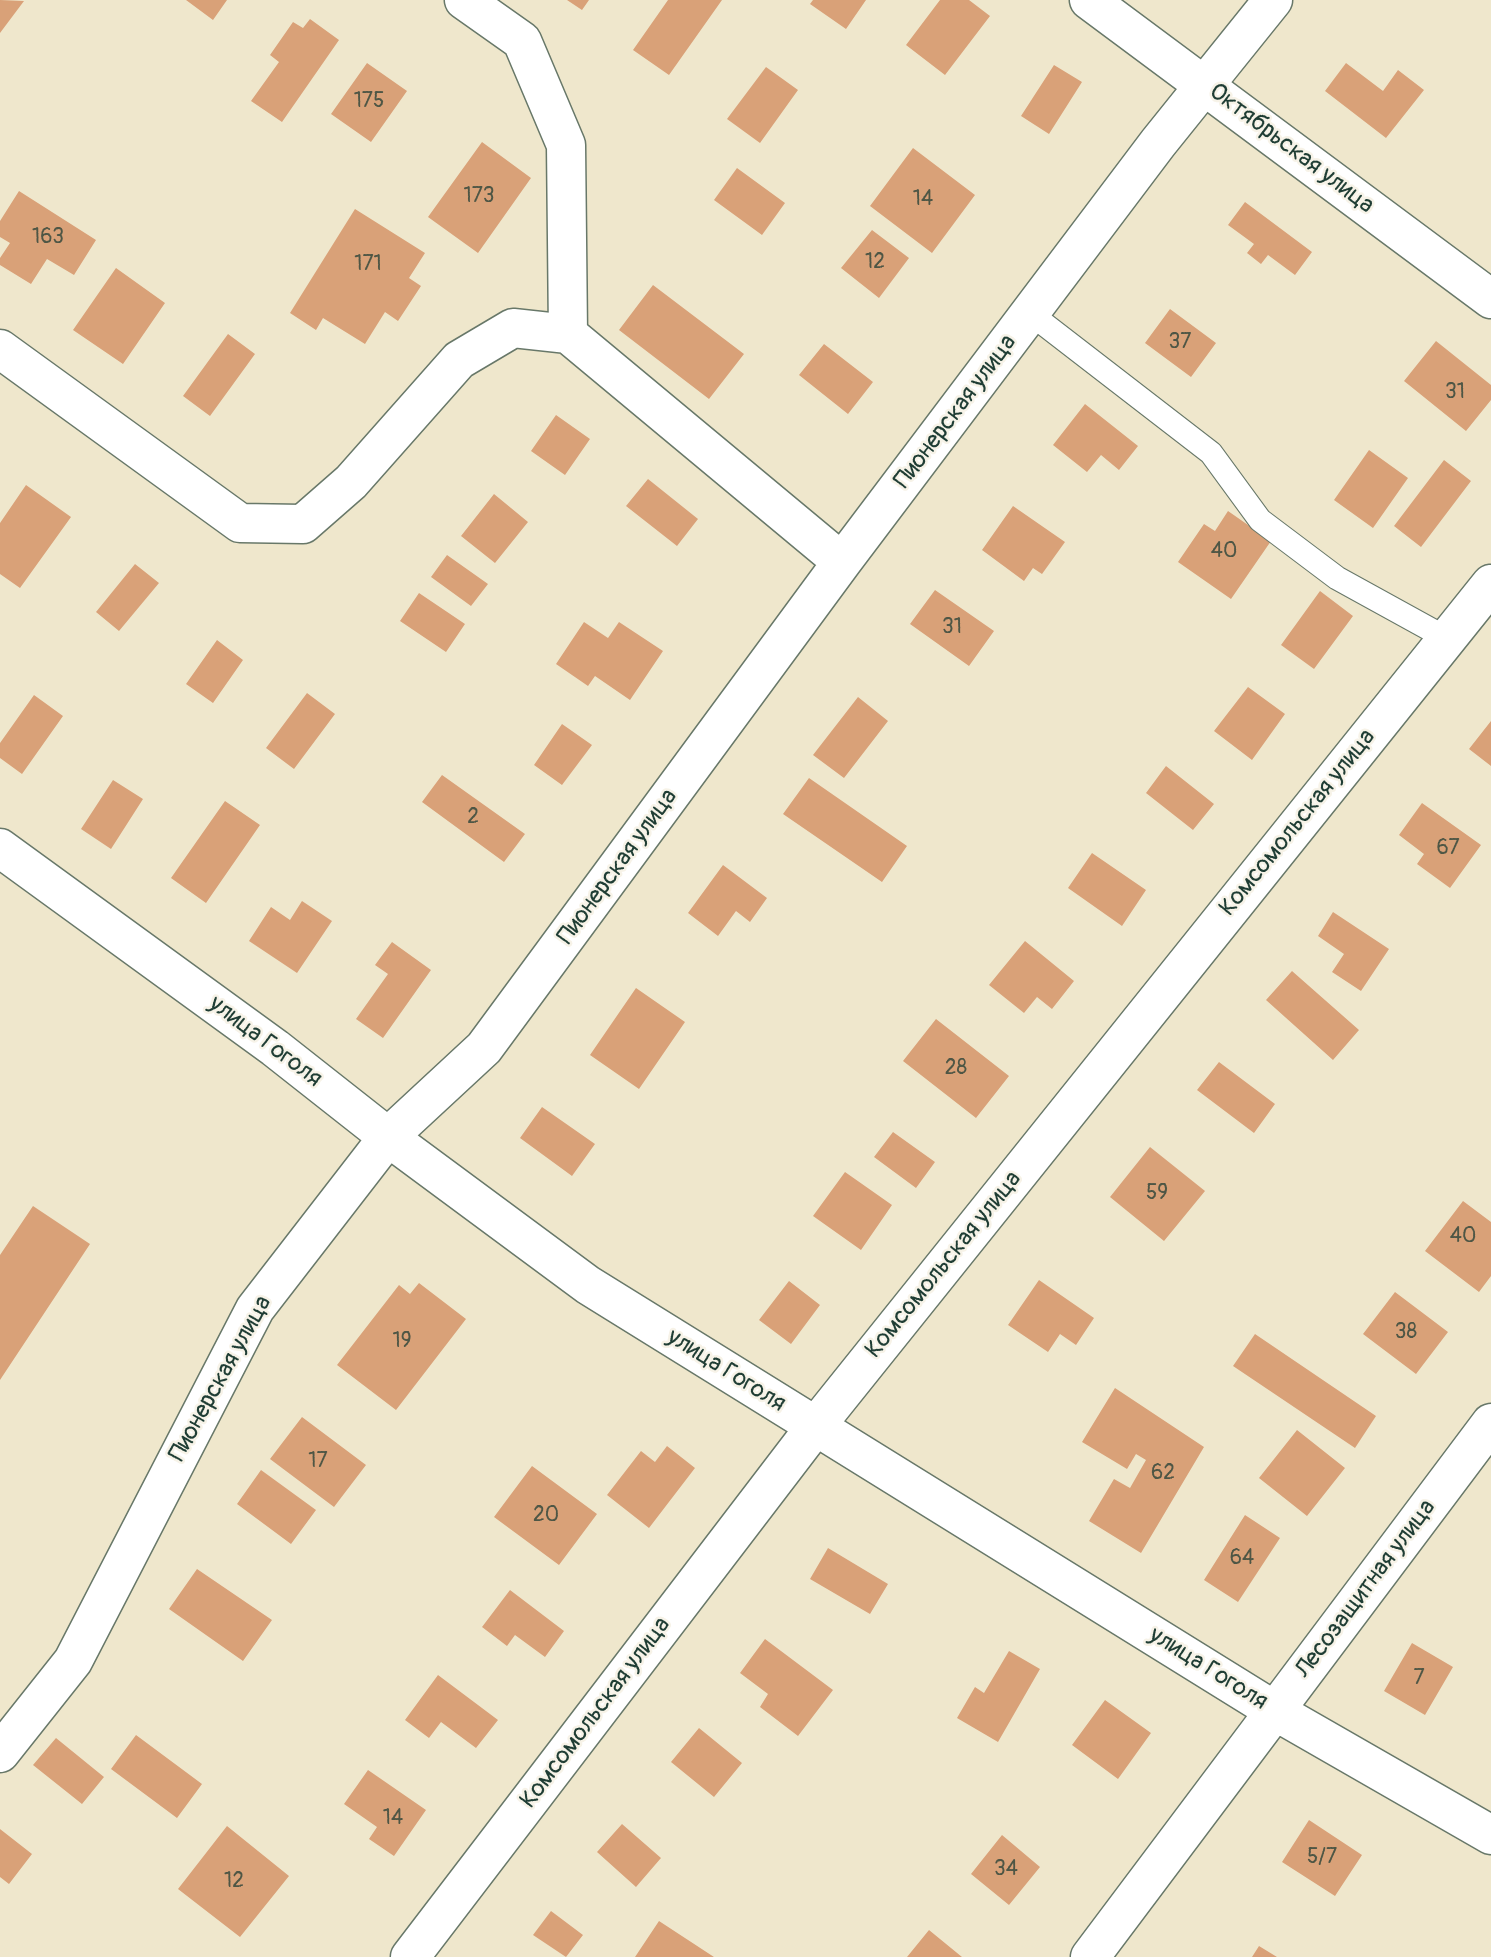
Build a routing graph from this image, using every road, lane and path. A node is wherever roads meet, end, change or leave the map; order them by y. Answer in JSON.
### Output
{"nodes":[{"id":1,"x":464,"y":0,"type":"edge"},
{"id":2,"x":1089,"y":0,"type":"edge"},
{"id":3,"x":1273,"y":0,"type":"edge"},
{"id":4,"x":1207,"y":86,"type":"junction"},
{"id":5,"x":1491,"y":299,"type":"edge"},
{"id":6,"x":1031,"y":314,"type":"junction"},
{"id":7,"x":568,"y":334,"type":"junction"},
{"id":8,"x":0,"y":349,"type":"edge"},
{"id":9,"x":842,"y":562,"type":"junction"},
{"id":10,"x":1491,"y":584,"type":"edge"},
{"id":11,"x":1446,"y":638,"type":"junction"},
{"id":12,"x":0,"y":848,"type":"edge"},
{"id":13,"x":388,"y":1137,"type":"junction"},
{"id":14,"x":1491,"y":1423,"type":"edge"},
{"id":15,"x":815,"y":1427,"type":"junction"},
{"id":16,"x":1275,"y":1711,"type":"junction"},
{"id":17,"x":0,"y":1753,"type":"edge"},
{"id":18,"x":1491,"y":1835,"type":"edge"},
{"id":19,"x":410,"y":1957,"type":"edge"},
{"id":20,"x":1090,"y":1957,"type":"edge"}],
"edges":[{"from":1,"to":7,"type":"street"},
{"from":2,"to":4,"type":"street","name":"Октябрьская улица"},
{"from":3,"to":4,"type":"street","name":"Пионерская улица"},
{"from":4,"to":5,"type":"street","name":"Октябрьская улица"},
{"from":4,"to":6,"type":"street","name":"Пионерская улица"},
{"from":6,"to":9,"type":"street","name":"Пионерская улица"},
{"from":6,"to":11,"type":"lane"},
{"from":7,"to":8,"type":"street"},
{"from":7,"to":9,"type":"street"},
{"from":9,"to":13,"type":"street","name":"Пионерская улица"},
{"from":10,"to":11,"type":"street","name":"Комсомольская улица"},
{"from":11,"to":15,"type":"street","name":"Комсомольская улица"},
{"from":12,"to":13,"type":"street","name":"улица Гоголя"},
{"from":13,"to":15,"type":"street","name":"улица Гоголя"},
{"from":13,"to":17,"type":"street","name":"Пионерская улица"},
{"from":14,"to":16,"type":"street","name":"Лесозащитная улица"},
{"from":15,"to":16,"type":"street","name":"улица Гоголя"},
{"from":15,"to":19,"type":"street","name":"Комсомольская улица"},
{"from":16,"to":18,"type":"street","name":"улица Гоголя"},
{"from":16,"to":20,"type":"street","name":"Лесозащитная улица"}]}
